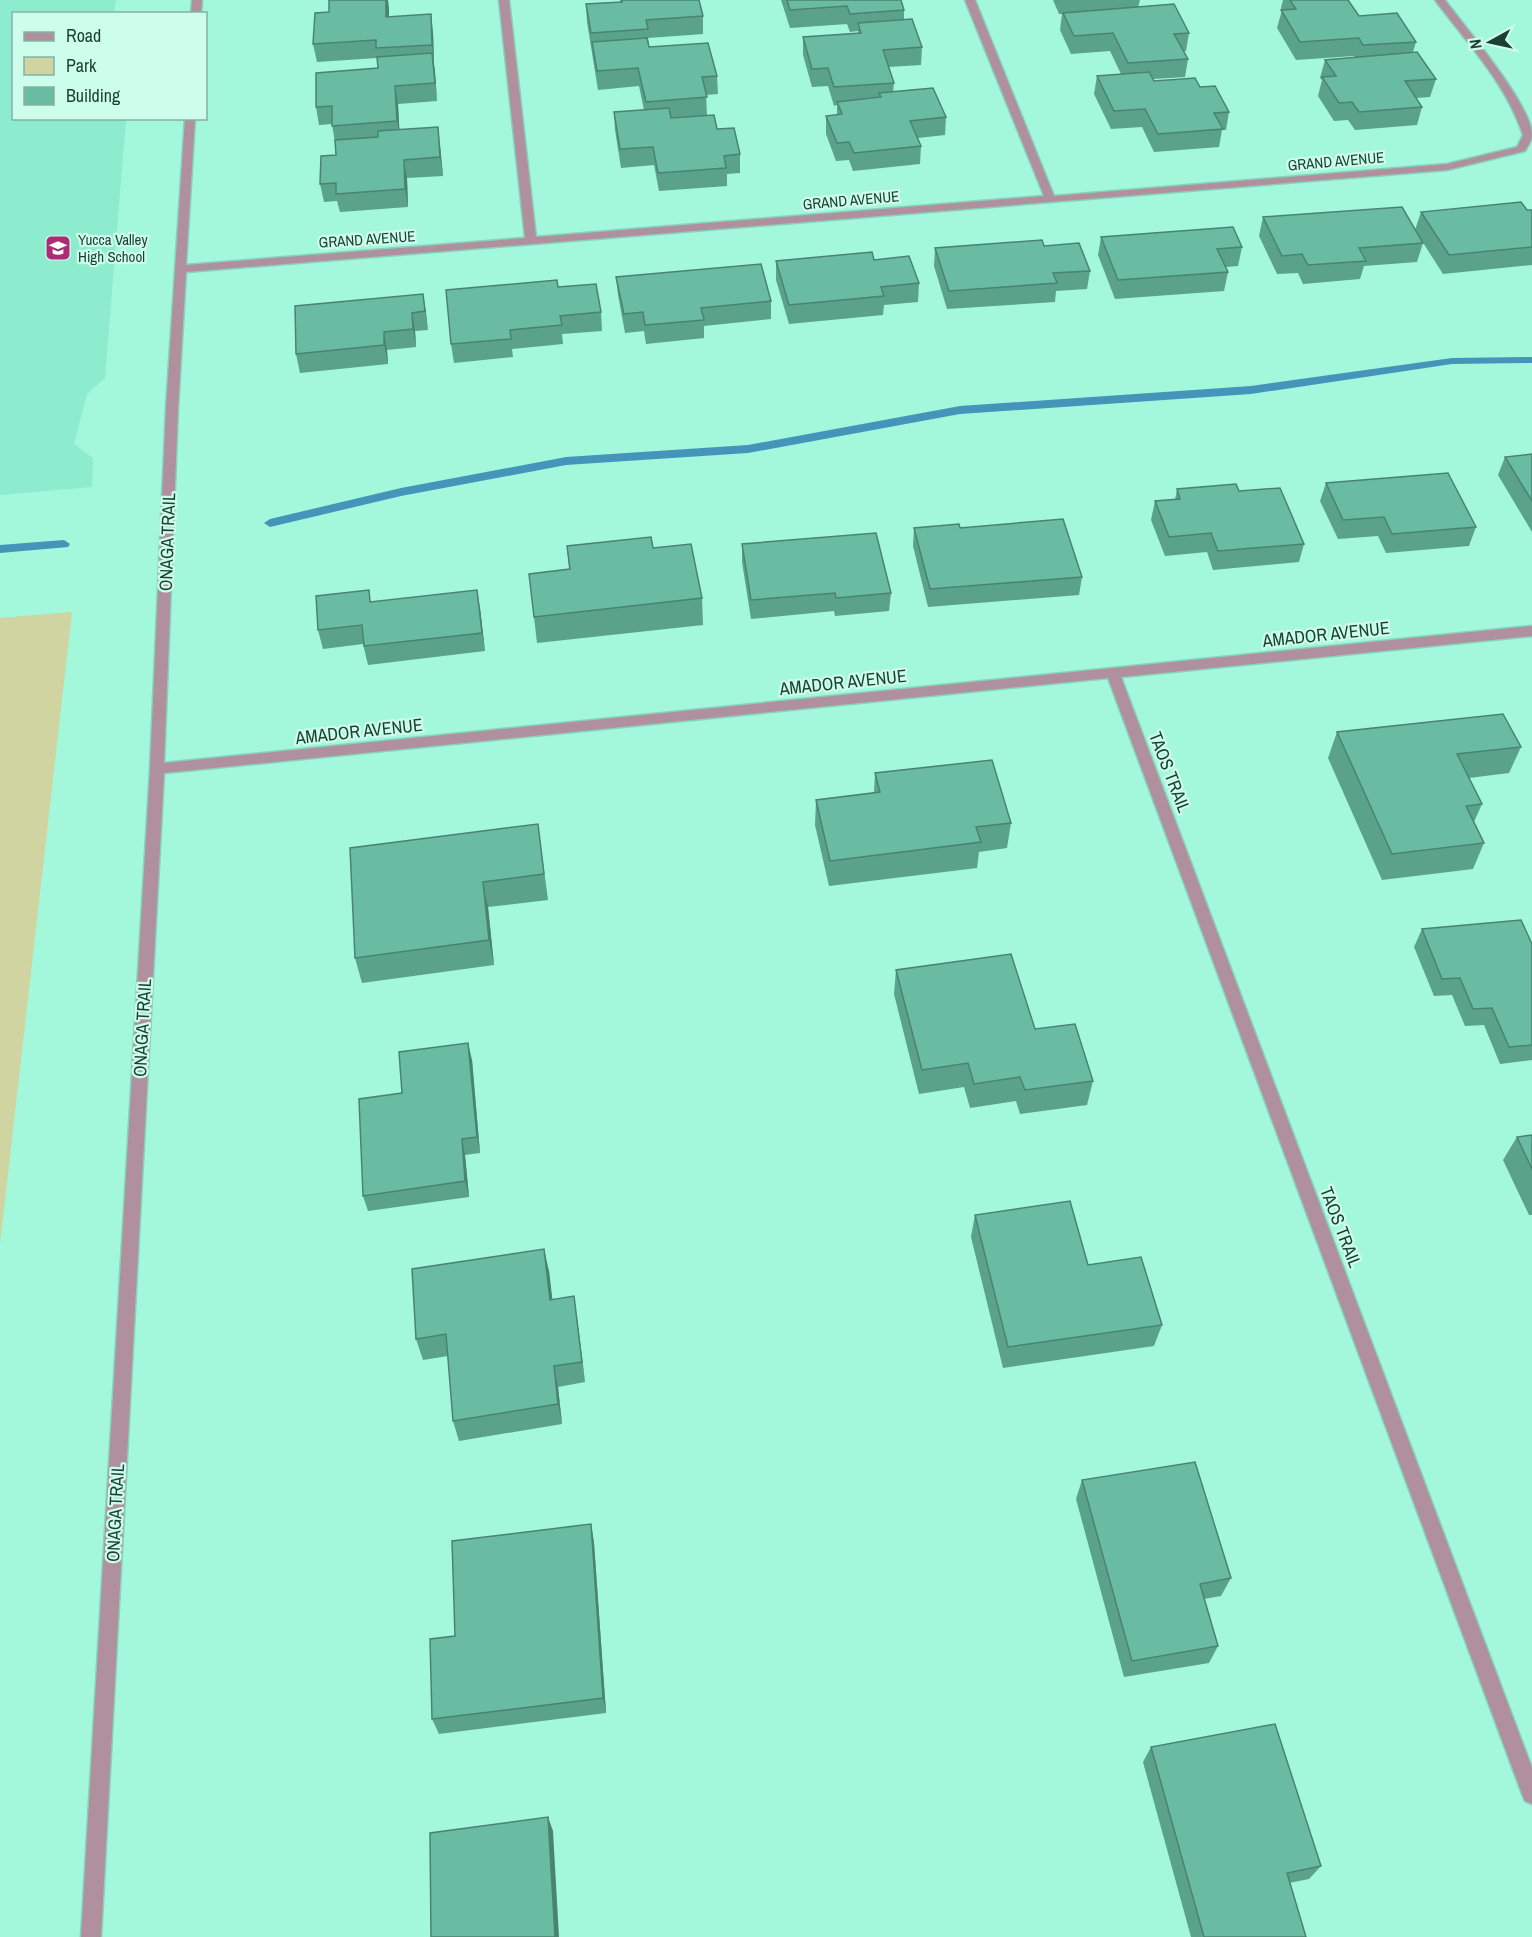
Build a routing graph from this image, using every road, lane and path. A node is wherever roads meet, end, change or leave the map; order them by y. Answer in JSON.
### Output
{"nodes":[{"id":1,"x":504,"y":0,"type":"edge"},
{"id":2,"x":970,"y":0,"type":"edge"},
{"id":3,"x":1440,"y":0,"type":"edge"},
{"id":4,"x":190,"y":120,"type":"edge"},
{"id":5,"x":1050,"y":198,"type":"junction"},
{"id":6,"x":531,"y":241,"type":"junction"},
{"id":7,"x":182,"y":268,"type":"junction"},
{"id":8,"x":1532,"y":631,"type":"edge"},
{"id":9,"x":1113,"y":673,"type":"junction"},
{"id":10,"x":157,"y":769,"type":"junction"},
{"id":11,"x":1532,"y":1794,"type":"edge"},
{"id":12,"x":91,"y":1937,"type":"edge"}],
"edges":[{"from":1,"to":6,"type":"street"},
{"from":2,"to":5,"type":"street"},
{"from":3,"to":5,"type":"street","name":"GRAND AVENUE"},
{"from":4,"to":7,"type":"street","name":"ONAGA TRAIL"},
{"from":5,"to":6,"type":"street","name":"GRAND AVENUE"},
{"from":6,"to":7,"type":"street","name":"GRAND AVENUE"},
{"from":7,"to":10,"type":"street","name":"ONAGA TRAIL"},
{"from":8,"to":9,"type":"street","name":"AMADOR AVENUE"},
{"from":9,"to":10,"type":"street","name":"AMADOR AVENUE"},
{"from":9,"to":11,"type":"street","name":"TAOS TRAIL"},
{"from":10,"to":12,"type":"street","name":"ONAGA TRAIL"}]}
